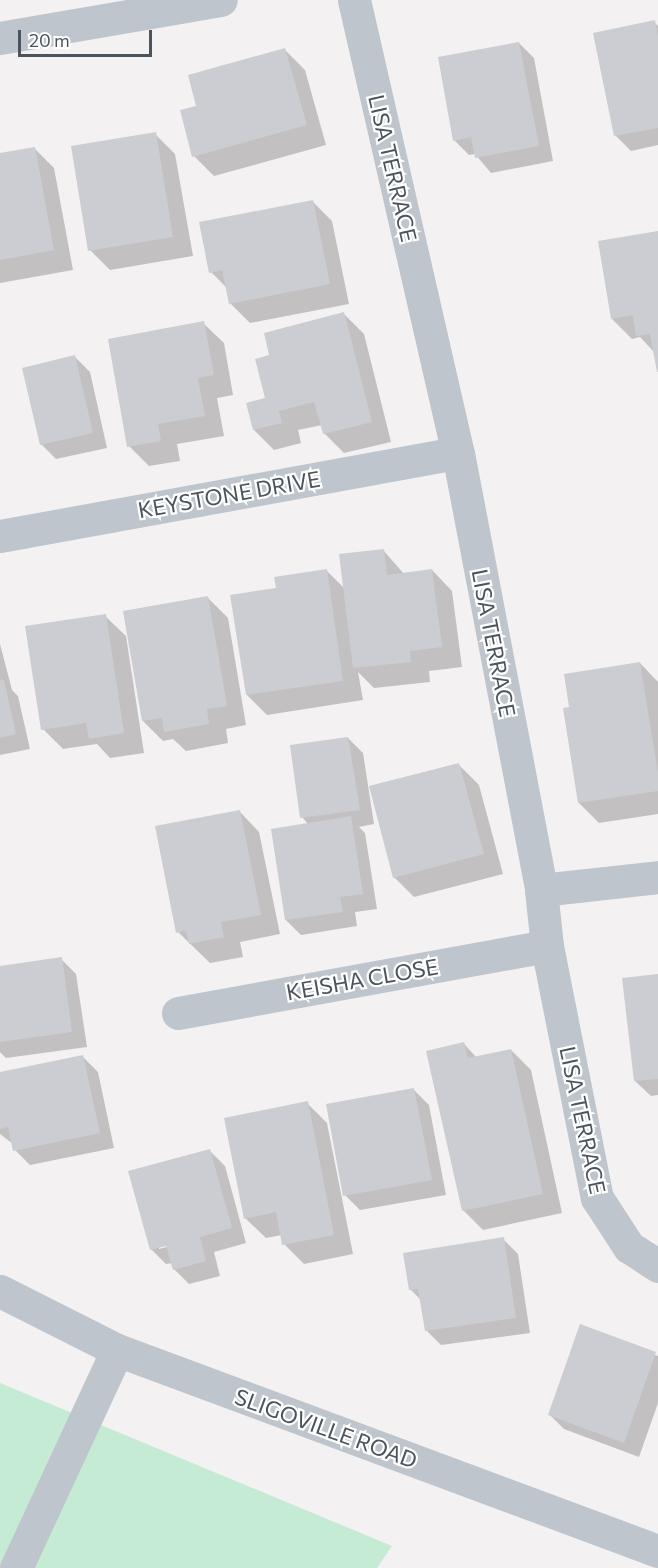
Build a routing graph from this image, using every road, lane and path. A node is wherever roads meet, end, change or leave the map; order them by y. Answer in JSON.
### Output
{"nodes":[{"id":1,"x":221,"y":0,"type":"edge"},
{"id":2,"x":354,"y":0,"type":"edge"},
{"id":3,"x":0,"y":38,"type":"edge"},
{"id":4,"x":458,"y":453,"type":"junction"},
{"id":5,"x":0,"y":536,"type":"edge"},
{"id":6,"x":658,"y":877,"type":"edge"},
{"id":7,"x":541,"y":890,"type":"junction"},
{"id":8,"x":547,"y":946,"type":"junction"},
{"id":9,"x":178,"y":1013,"type":"dead end"},
{"id":10,"x":658,"y":1266,"type":"edge"},
{"id":11,"x":0,"y":1291,"type":"edge"},
{"id":12,"x":117,"y":1350,"type":"junction"},
{"id":13,"x":658,"y":1551,"type":"edge"},
{"id":14,"x":16,"y":1568,"type":"edge"}],
"edges":[{"from":1,"to":3,"type":"street"},
{"from":2,"to":4,"type":"street","name":"LISA TERRACE"},
{"from":4,"to":5,"type":"street","name":"KEYSTONE DRIVE"},
{"from":4,"to":7,"type":"street","name":"LISA TERRACE"},
{"from":6,"to":7,"type":"street"},
{"from":7,"to":8,"type":"street","name":"LISA TERRACE"},
{"from":8,"to":9,"type":"street","name":"KEISHA CLOSE"},
{"from":8,"to":10,"type":"street","name":"LISA TERRACE"},
{"from":11,"to":12,"type":"street","name":"SLIGOVILLE ROAD"},
{"from":12,"to":13,"type":"street","name":"SLIGOVILLE ROAD"},
{"from":12,"to":14,"type":"street"}]}
